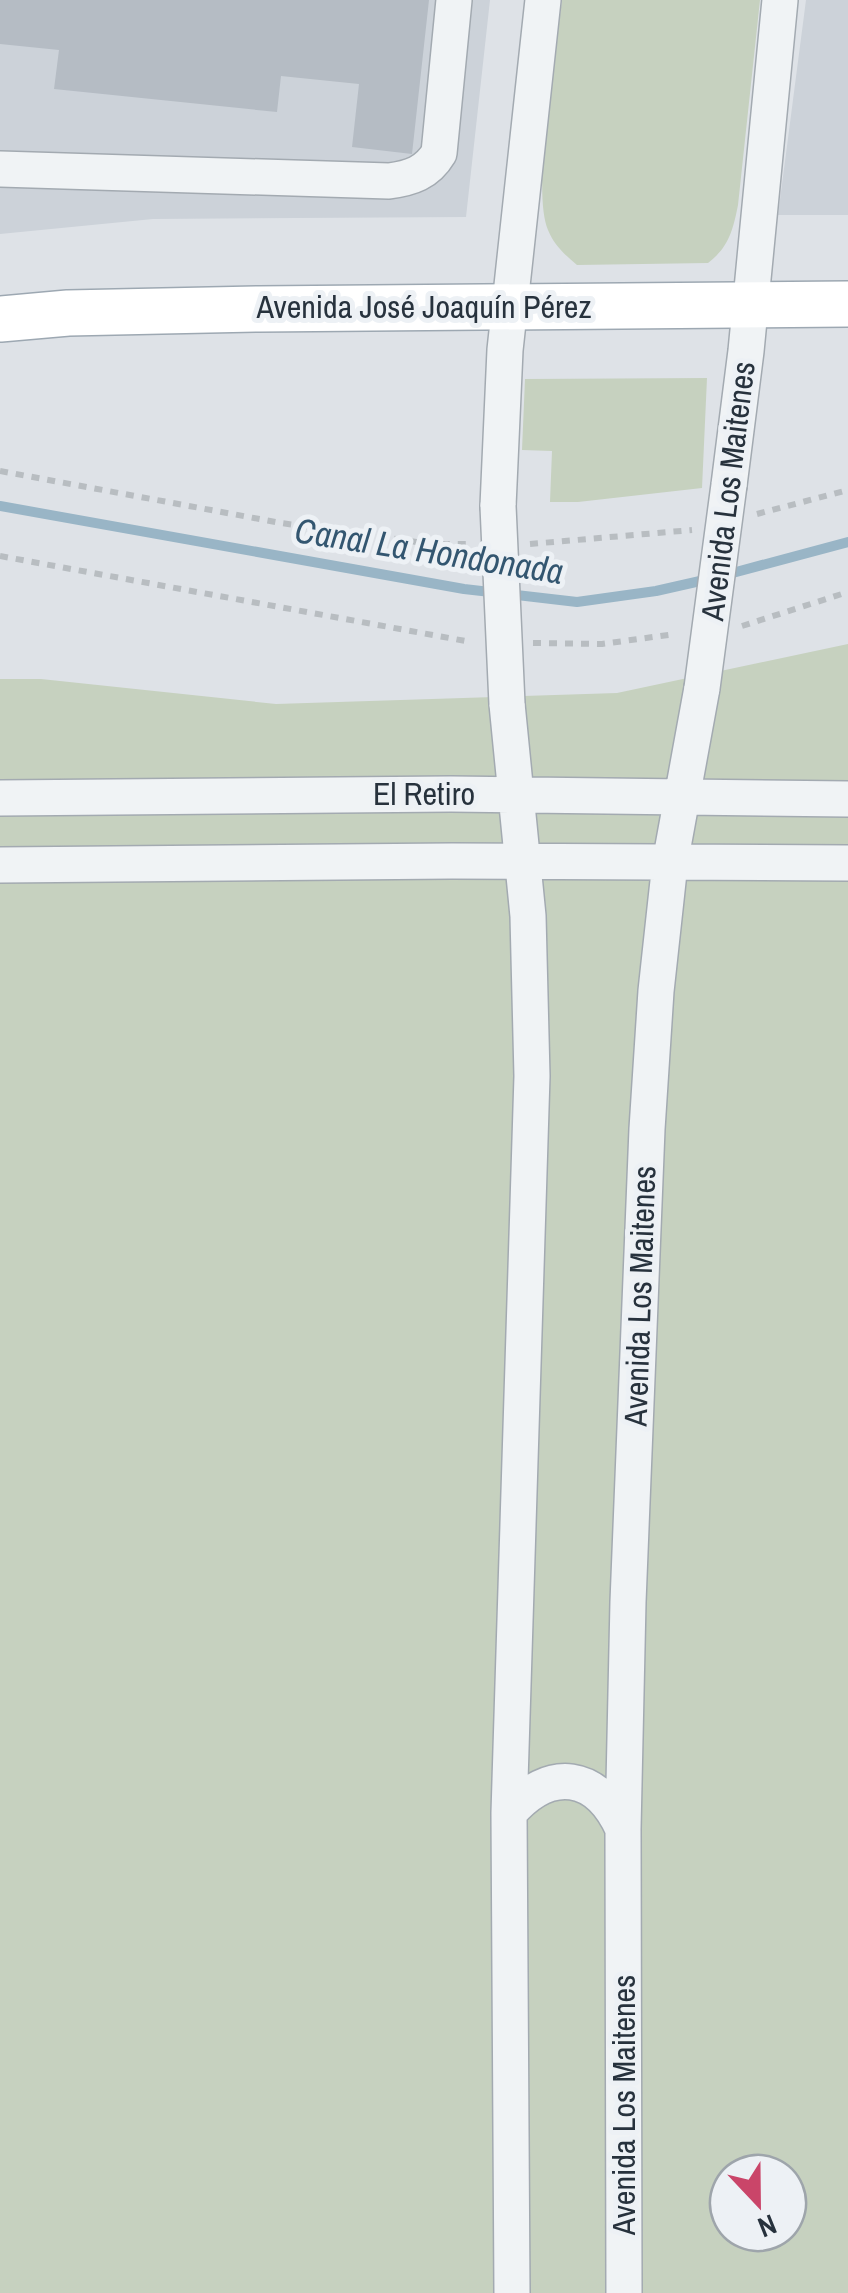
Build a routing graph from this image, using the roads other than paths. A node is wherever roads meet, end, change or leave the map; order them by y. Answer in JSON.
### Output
{"nodes":[{"id":1,"x":454,"y":0,"type":"edge"},
{"id":2,"x":543,"y":0,"type":"edge"},
{"id":3,"x":780,"y":0,"type":"edge"},
{"id":4,"x":0,"y":169,"type":"edge"},
{"id":5,"x":848,"y":304,"type":"edge"},
{"id":6,"x":750,"y":305,"type":"junction"},
{"id":7,"x":510,"y":307,"type":"junction"},
{"id":8,"x":0,"y":319,"type":"edge"},
{"id":9,"x":514,"y":794,"type":"junction"},
{"id":10,"x":0,"y":798,"type":"edge"},
{"id":11,"x":682,"y":798,"type":"junction"},
{"id":12,"x":848,"y":799,"type":"edge"},
{"id":13,"x":524,"y":861,"type":"junction"},
{"id":14,"x":670,"y":863,"type":"junction"},
{"id":15,"x":848,"y":863,"type":"edge"},
{"id":16,"x":0,"y":865,"type":"edge"},
{"id":17,"x":509,"y":1814,"type":"junction"},
{"id":18,"x":624,"y":1829,"type":"junction"},
{"id":19,"x":512,"y":2293,"type":"edge"},
{"id":20,"x":624,"y":2293,"type":"edge"}],
"edges":[{"from":1,"to":4,"type":"street"},
{"from":2,"to":7,"type":"street"},
{"from":3,"to":6,"type":"street","name":"Avenida Los Maitenes"},
{"from":5,"to":6,"type":"main road","name":"Avenida José Joaquín Pérez"},
{"from":6,"to":7,"type":"main road","name":"Avenida José Joaquín Pérez"},
{"from":6,"to":11,"type":"street","name":"Avenida Los Maitenes","bridge":true},
{"from":7,"to":8,"type":"main road","name":"Avenida José Joaquín Pérez"},
{"from":7,"to":9,"type":"street","bridge":true},
{"from":9,"to":10,"type":"street","name":"El Retiro"},
{"from":9,"to":11,"type":"street","name":"El Retiro"},
{"from":9,"to":13,"type":"street"},
{"from":11,"to":12,"type":"street","name":"El Retiro"},
{"from":11,"to":14,"type":"street","name":"Avenida Los Maitenes"},
{"from":13,"to":14,"type":"street","name":"El Retiro"},
{"from":13,"to":16,"type":"street","name":"El Retiro"},
{"from":13,"to":17,"type":"street"},
{"from":14,"to":15,"type":"street","name":"El Retiro"},
{"from":14,"to":18,"type":"street","name":"Avenida Los Maitenes"},
{"from":17,"to":18,"type":"street"},
{"from":17,"to":19,"type":"street"},
{"from":18,"to":20,"type":"street","name":"Avenida Los Maitenes"}]}
